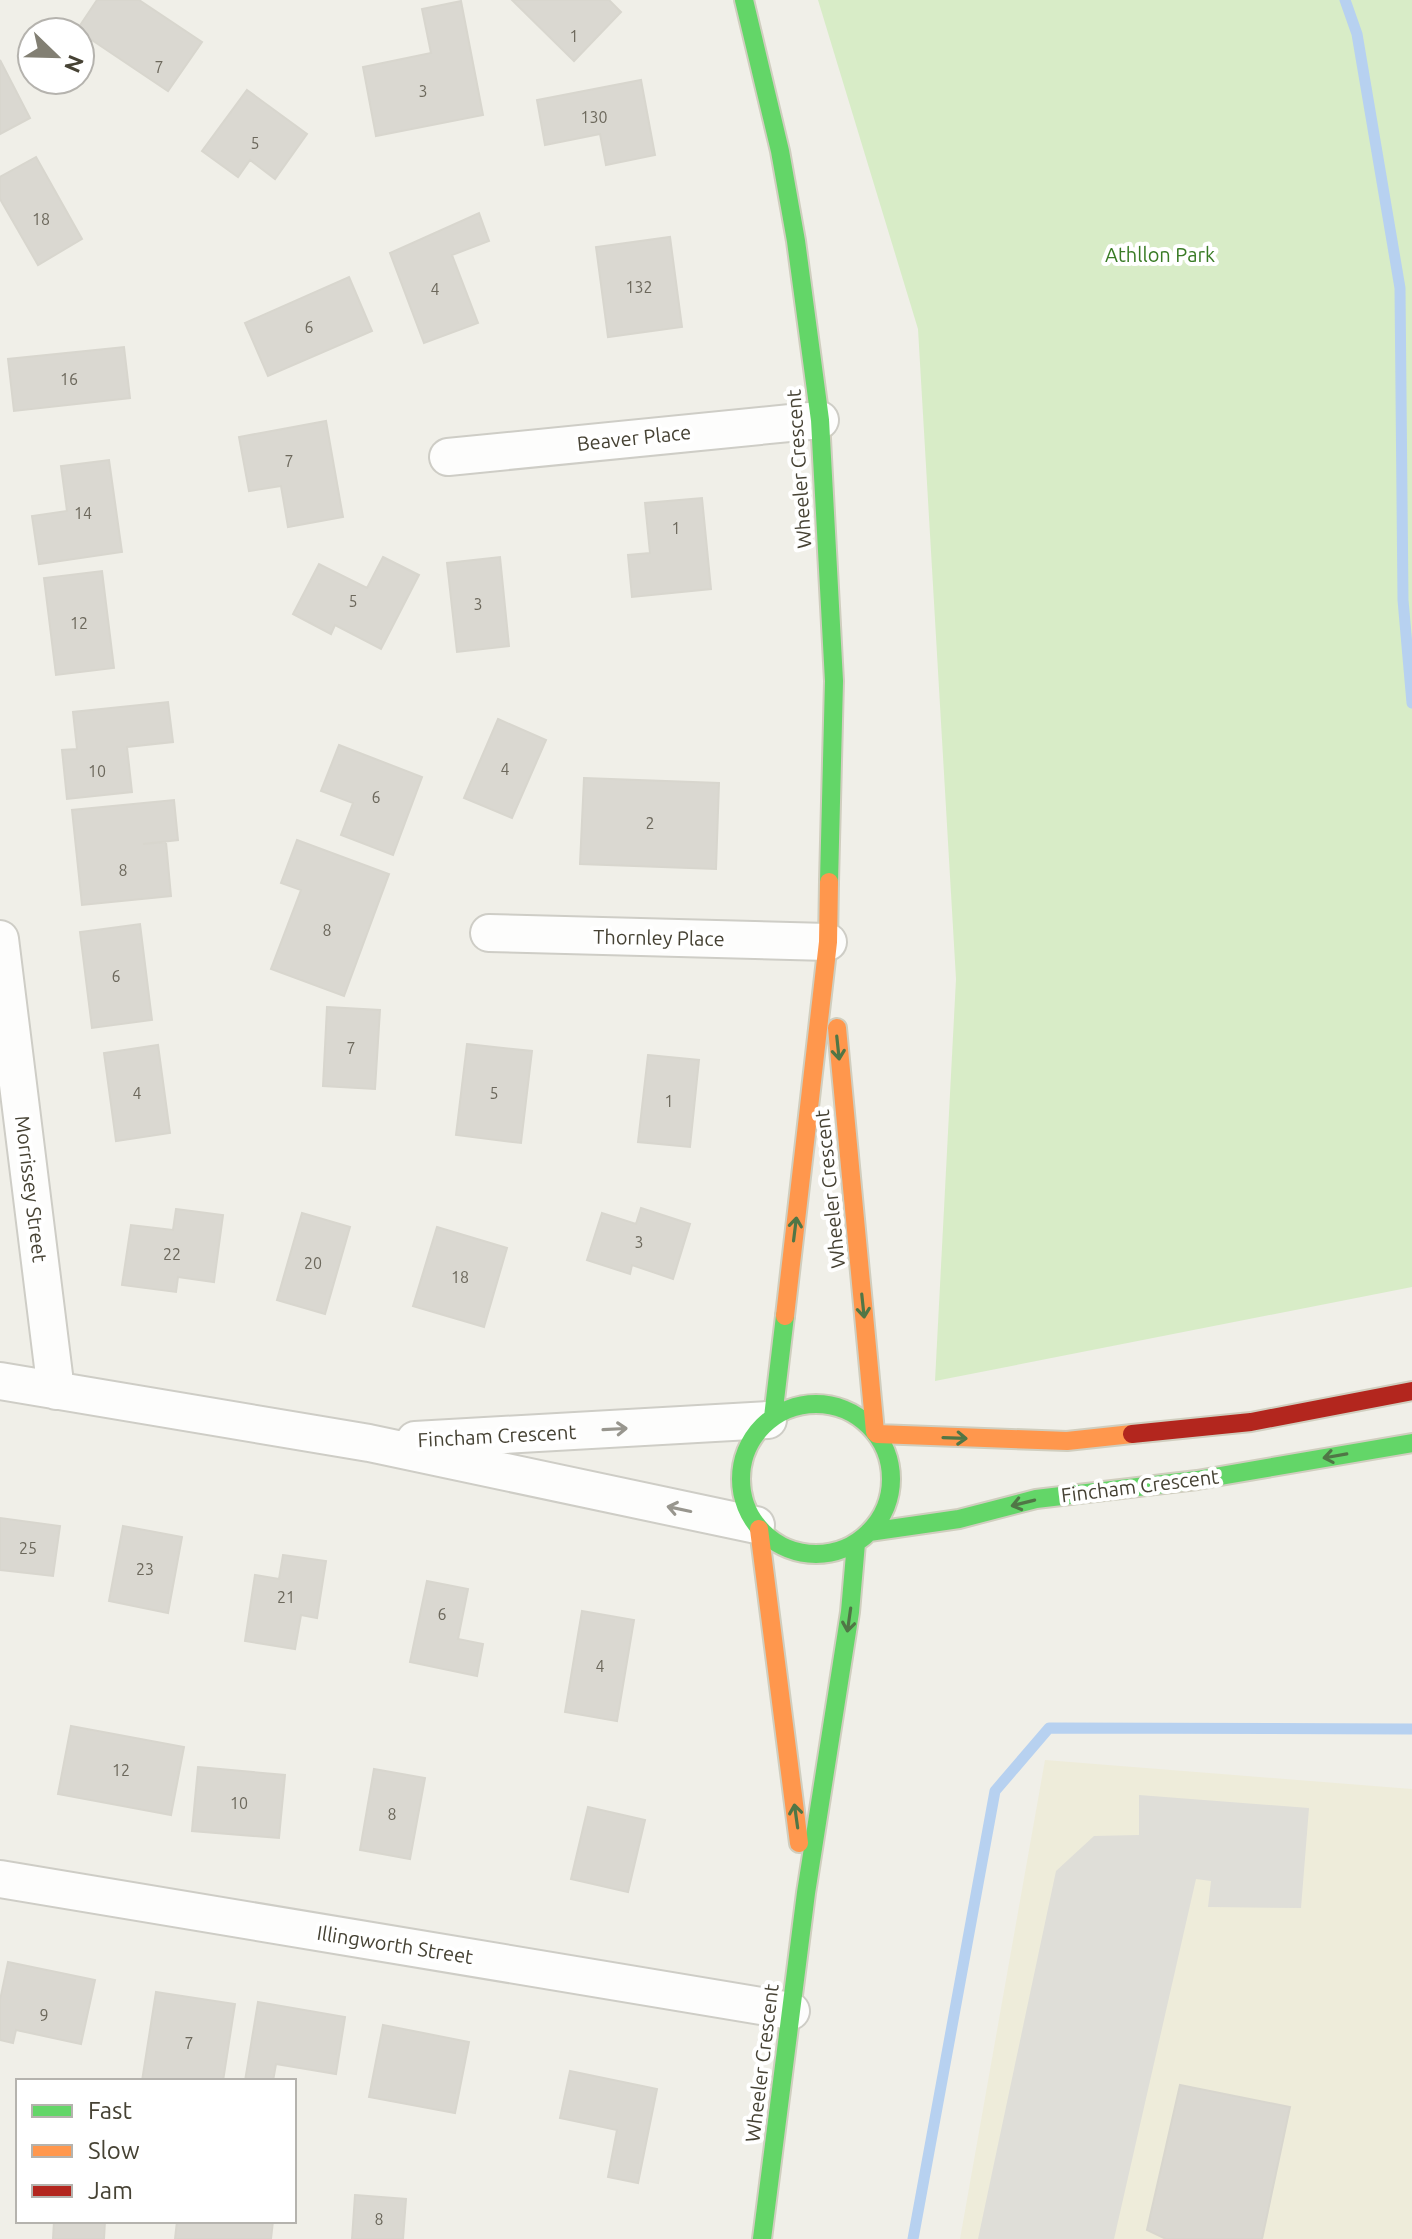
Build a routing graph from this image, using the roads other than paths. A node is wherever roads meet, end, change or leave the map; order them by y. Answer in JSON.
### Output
{"nodes":[{"id":1,"x":744,"y":0,"type":"edge"},
{"id":2,"x":820,"y":420,"type":"junction"},
{"id":3,"x":448,"y":457,"type":"dead end"},
{"id":4,"x":489,"y":933,"type":"dead end"},
{"id":5,"x":0,"y":939,"type":"edge"},
{"id":6,"x":828,"y":942,"type":"junction"},
{"id":7,"x":0,"y":1381,"type":"edge"},
{"id":8,"x":56,"y":1391,"type":"junction"},
{"id":9,"x":1412,"y":1391,"type":"edge"},
{"id":10,"x":770,"y":1419,"type":"junction"},
{"id":11,"x":876,"y":1433,"type":"junction"},
{"id":12,"x":369,"y":1443,"type":"junction"},
{"id":13,"x":1412,"y":1443,"type":"edge"},
{"id":14,"x":757,"y":1527,"type":"junction"},
{"id":15,"x":862,"y":1537,"type":"junction"},
{"id":16,"x":0,"y":1879,"type":"edge"},
{"id":17,"x":806,"y":1893,"type":"junction"},
{"id":18,"x":791,"y":2011,"type":"junction"},
{"id":19,"x":762,"y":2239,"type":"edge"}],
"edges":[{"from":1,"to":2,"type":"street","name":"Wheeler Crescent"},
{"from":2,"to":3,"type":"street","name":"Beaver Place"},
{"from":2,"to":6,"type":"street","name":"Wheeler Crescent"},
{"from":4,"to":6,"type":"street","name":"Thornley Place"},
{"from":5,"to":8,"type":"street","name":"Morrissey Street"},
{"from":10,"to":6,"type":"street","name":"Wheeler Crescent","one_way":true},
{"from":6,"to":11,"type":"street","name":"Wheeler Crescent","one_way":true},
{"from":7,"to":8,"type":"street","name":"Fincham Crescent"},
{"from":8,"to":12,"type":"street","name":"Fincham Crescent"},
{"from":11,"to":9,"type":"street","one_way":true},
{"from":10,"to":11,"type":"street"},
{"from":12,"to":10,"type":"street","name":"Fincham Crescent","one_way":true},
{"from":10,"to":14,"type":"street"},
{"from":11,"to":15,"type":"street"},
{"from":14,"to":12,"type":"street","name":"Fincham Crescent","one_way":true},
{"from":13,"to":15,"type":"street","name":"Fincham Crescent","one_way":true},
{"from":14,"to":15,"type":"street"},
{"from":17,"to":14,"type":"street","name":"Wheeler Crescent","one_way":true},
{"from":15,"to":17,"type":"street","name":"Wheeler Crescent","one_way":true},
{"from":16,"to":18,"type":"street","name":"Illingworth Street"},
{"from":17,"to":18,"type":"street","name":"Wheeler Crescent"},
{"from":18,"to":19,"type":"street","name":"Wheeler Crescent"}]}
